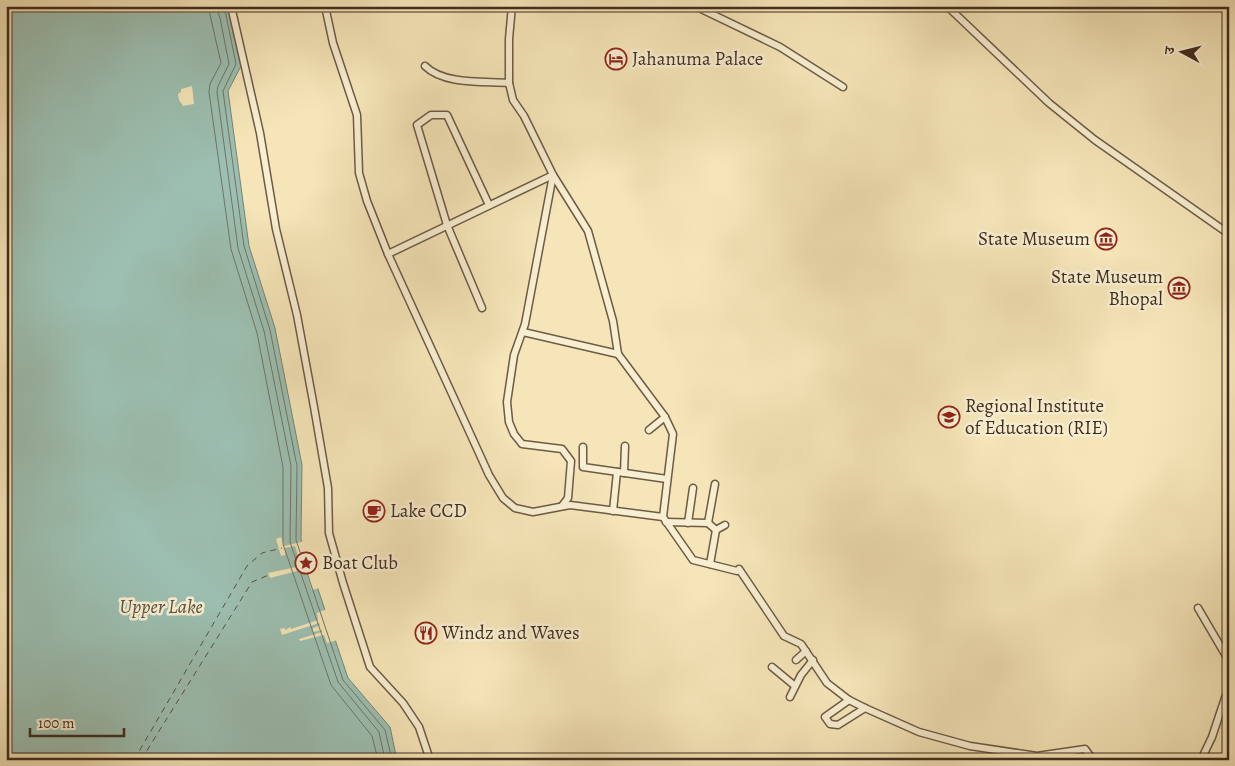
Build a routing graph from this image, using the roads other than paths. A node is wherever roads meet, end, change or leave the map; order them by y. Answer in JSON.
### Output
{"nodes":[{"id":1,"x":231,"y":6,"type":"edge"},
{"id":2,"x":325,"y":6,"type":"edge"},
{"id":3,"x":512,"y":6,"type":"edge"},
{"id":4,"x":695,"y":6,"type":"edge"},
{"id":5,"x":950,"y":7,"type":"edge"},
{"id":6,"x":425,"y":66,"type":"dead end"},
{"id":7,"x":509,"y":82,"type":"junction"},
{"id":8,"x":842,"y":87,"type":"dead end"},
{"id":9,"x":553,"y":175,"type":"junction"},
{"id":10,"x":489,"y":205,"type":"junction"},
{"id":11,"x":447,"y":225,"type":"junction"},
{"id":12,"x":1229,"y":234,"type":"edge"},
{"id":13,"x":388,"y":254,"type":"junction"},
{"id":14,"x":482,"y":308,"type":"dead end"},
{"id":15,"x":523,"y":332,"type":"junction"},
{"id":16,"x":618,"y":354,"type":"junction"},
{"id":17,"x":665,"y":418,"type":"junction"},
{"id":18,"x":649,"y":430,"type":"dead end"},
{"id":19,"x":625,"y":446,"type":"dead end"},
{"id":20,"x":583,"y":447,"type":"dead end"},
{"id":21,"x":621,"y":472,"type":"junction"},
{"id":22,"x":667,"y":479,"type":"junction"},
{"id":23,"x":715,"y":484,"type":"dead end"},
{"id":24,"x":693,"y":488,"type":"dead end"},
{"id":25,"x":562,"y":506,"type":"junction"},
{"id":26,"x":613,"y":511,"type":"junction"},
{"id":27,"x":664,"y":520,"type":"junction"},
{"id":28,"x":688,"y":522,"type":"junction"},
{"id":29,"x":708,"y":523,"type":"junction"},
{"id":30,"x":725,"y":525,"type":"dead end"},
{"id":31,"x":716,"y":530,"type":"junction"},
{"id":32,"x":710,"y":564,"type":"junction"},
{"id":33,"x":1198,"y":608,"type":"dead end"},
{"id":34,"x":806,"y":651,"type":"junction"},
{"id":35,"x":796,"y":660,"type":"dead end"},
{"id":36,"x":813,"y":660,"type":"junction"},
{"id":37,"x":1229,"y":661,"type":"edge"},
{"id":38,"x":772,"y":667,"type":"dead end"},
{"id":39,"x":795,"y":686,"type":"junction"},
{"id":40,"x":1229,"y":690,"type":"edge"},
{"id":41,"x":790,"y":697,"type":"dead end"},
{"id":42,"x":849,"y":700,"type":"junction"},
{"id":43,"x":865,"y":708,"type":"junction"},
{"id":44,"x":430,"y":760,"type":"edge"},
{"id":45,"x":1093,"y":760,"type":"edge"},
{"id":46,"x":1201,"y":760,"type":"edge"}],
"edges":[{"from":1,"to":44,"type":"street"},
{"from":2,"to":13,"type":"street"},
{"from":3,"to":7,"type":"street"},
{"from":4,"to":8,"type":"street"},
{"from":5,"to":12,"type":"street"},
{"from":6,"to":7,"type":"street"},
{"from":7,"to":9,"type":"street"},
{"from":9,"to":10,"type":"street"},
{"from":9,"to":15,"type":"street"},
{"from":9,"to":16,"type":"street"},
{"from":10,"to":11,"type":"street"},
{"from":10,"to":11,"type":"street"},
{"from":11,"to":13,"type":"street"},
{"from":11,"to":14,"type":"street"},
{"from":13,"to":25,"type":"street"},
{"from":15,"to":16,"type":"street"},
{"from":15,"to":25,"type":"street"},
{"from":16,"to":17,"type":"street"},
{"from":17,"to":18,"type":"street"},
{"from":17,"to":22,"type":"street"},
{"from":19,"to":21,"type":"street"},
{"from":20,"to":21,"type":"street"},
{"from":21,"to":22,"type":"street"},
{"from":21,"to":26,"type":"street"},
{"from":22,"to":27,"type":"street"},
{"from":23,"to":29,"type":"street"},
{"from":24,"to":28,"type":"street"},
{"from":25,"to":26,"type":"street"},
{"from":26,"to":27,"type":"street"},
{"from":27,"to":28,"type":"street"},
{"from":27,"to":32,"type":"street"},
{"from":28,"to":29,"type":"street"},
{"from":29,"to":31,"type":"street"},
{"from":30,"to":31,"type":"street"},
{"from":31,"to":32,"type":"street"},
{"from":32,"to":34,"type":"street"},
{"from":33,"to":37,"type":"street"},
{"from":34,"to":35,"type":"street"},
{"from":34,"to":36,"type":"street"},
{"from":36,"to":39,"type":"street"},
{"from":36,"to":42,"type":"street"},
{"from":38,"to":39,"type":"street"},
{"from":39,"to":41,"type":"street"},
{"from":40,"to":46,"type":"street"},
{"from":42,"to":43,"type":"street"},
{"from":42,"to":43,"type":"street"},
{"from":43,"to":45,"type":"street"}]}
